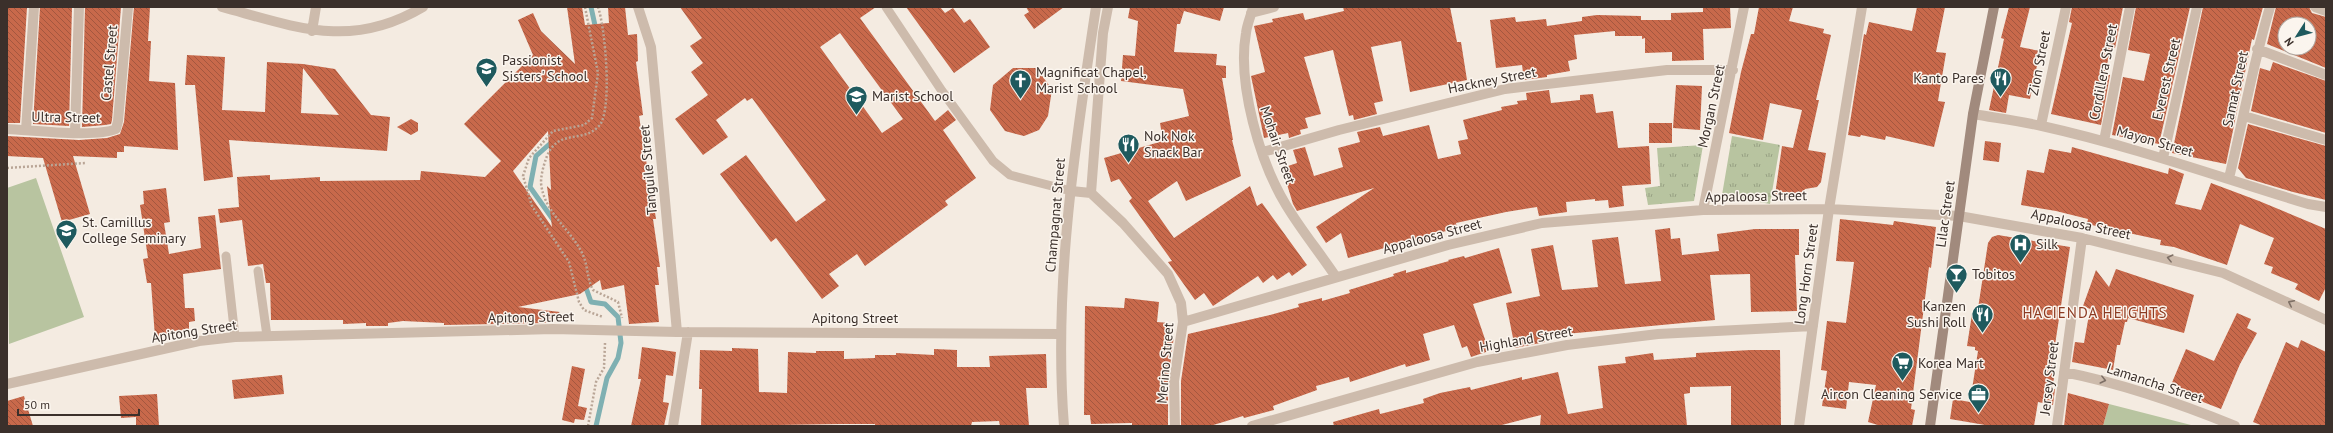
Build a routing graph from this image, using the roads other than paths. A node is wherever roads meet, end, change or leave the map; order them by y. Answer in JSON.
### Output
{"nodes":[{"id":1,"x":34,"y":7,"type":"edge"},
{"id":2,"x":79,"y":7,"type":"edge"},
{"id":3,"x":128,"y":7,"type":"edge"},
{"id":4,"x":222,"y":7,"type":"edge"},
{"id":5,"x":316,"y":7,"type":"edge"},
{"id":6,"x":423,"y":7,"type":"edge"},
{"id":7,"x":638,"y":7,"type":"edge"},
{"id":8,"x":886,"y":7,"type":"edge"},
{"id":9,"x":1096,"y":7,"type":"edge"},
{"id":10,"x":1108,"y":7,"type":"edge"},
{"id":11,"x":1274,"y":7,"type":"edge"},
{"id":12,"x":1744,"y":7,"type":"edge"},
{"id":13,"x":1862,"y":7,"type":"edge"},
{"id":14,"x":1994,"y":7,"type":"edge"},
{"id":15,"x":2066,"y":7,"type":"edge"},
{"id":16,"x":2130,"y":7,"type":"edge"},
{"id":17,"x":2197,"y":7,"type":"edge"},
{"id":18,"x":2270,"y":7,"type":"edge"},
{"id":19,"x":2315,"y":7,"type":"edge"},
{"id":20,"x":1252,"y":10,"type":"edge"},
{"id":21,"x":2326,"y":11,"type":"edge"},
{"id":22,"x":312,"y":31,"type":"junction"},
{"id":23,"x":2257,"y":49,"type":"junction"},
{"id":24,"x":1733,"y":70,"type":"junction"},
{"id":25,"x":2326,"y":75,"type":"edge"},
{"id":26,"x":1973,"y":114,"type":"junction"},
{"id":27,"x":2244,"y":116,"type":"junction"},
{"id":28,"x":118,"y":121,"type":"joint"},
{"id":29,"x":2041,"y":125,"type":"junction"},
{"id":30,"x":7,"y":128,"type":"edge"},
{"id":31,"x":26,"y":130,"type":"junction"},
{"id":32,"x":75,"y":132,"type":"junction"},
{"id":33,"x":2326,"y":140,"type":"edge"},
{"id":34,"x":2104,"y":141,"type":"junction"},
{"id":35,"x":1263,"y":152,"type":"junction"},
{"id":36,"x":2163,"y":158,"type":"junction"},
{"id":37,"x":2228,"y":178,"type":"junction"},
{"id":38,"x":1071,"y":191,"type":"junction"},
{"id":39,"x":1091,"y":193,"type":"junction"},
{"id":40,"x":2326,"y":207,"type":"edge"},
{"id":41,"x":1829,"y":209,"type":"junction"},
{"id":42,"x":1703,"y":210,"type":"junction"},
{"id":43,"x":1959,"y":216,"type":"junction"},
{"id":44,"x":2082,"y":238,"type":"junction"},
{"id":45,"x":226,"y":256,"type":"dead end"},
{"id":46,"x":258,"y":271,"type":"dead end"},
{"id":47,"x":1336,"y":277,"type":"junction"},
{"id":48,"x":2326,"y":320,"type":"edge"},
{"id":49,"x":1183,"y":322,"type":"junction"},
{"id":50,"x":1813,"y":326,"type":"junction"},
{"id":51,"x":677,"y":332,"type":"junction"},
{"id":52,"x":688,"y":332,"type":"junction"},
{"id":53,"x":1060,"y":334,"type":"junction"},
{"id":54,"x":267,"y":336,"type":"junction"},
{"id":55,"x":235,"y":337,"type":"junction"},
{"id":56,"x":2064,"y":372,"type":"junction"},
{"id":57,"x":7,"y":384,"type":"edge"},
{"id":58,"x":673,"y":426,"type":"edge"},
{"id":59,"x":1064,"y":426,"type":"edge"},
{"id":60,"x":1175,"y":426,"type":"edge"},
{"id":61,"x":1252,"y":426,"type":"edge"},
{"id":62,"x":1799,"y":426,"type":"edge"},
{"id":63,"x":1930,"y":426,"type":"edge"},
{"id":64,"x":2057,"y":426,"type":"edge"},
{"id":65,"x":2235,"y":426,"type":"edge"}],
"edges":[{"from":1,"to":31,"type":"street"},
{"from":2,"to":32,"type":"street"},
{"from":3,"to":28,"type":"street","name":"Castel Street"},
{"from":4,"to":22,"type":"street"},
{"from":5,"to":22,"type":"street"},
{"from":6,"to":22,"type":"street"},
{"from":7,"to":51,"type":"street","name":"Tanguile Street"},
{"from":8,"to":38,"type":"lane"},
{"from":9,"to":38,"type":"street","name":"Champagnat Street"},
{"from":10,"to":39,"type":"street"},
{"from":11,"to":20,"type":"street"},
{"from":12,"to":24,"type":"street","name":"Morgan Street"},
{"from":13,"to":41,"type":"street","name":"Long Horn Street"},
{"from":14,"to":26,"type":"main road","name":"Lilac Street"},
{"from":15,"to":29,"type":"street","name":"Zion Street"},
{"from":16,"to":34,"type":"street","name":"Cordillera Street"},
{"from":17,"to":36,"type":"street","name":"Everest Street"},
{"from":18,"to":23,"type":"street","name":"Samat Street"},
{"from":19,"to":21,"type":"street"},
{"from":20,"to":35,"type":"street","name":"Mohair Street"},
{"from":23,"to":25,"type":"street"},
{"from":23,"to":27,"type":"street","name":"Samat Street"},
{"from":24,"to":35,"type":"street","name":"Hackney Street"},
{"from":24,"to":42,"type":"street","name":"Morgan Street"},
{"from":26,"to":29,"type":"street","name":"Mayon Street"},
{"from":26,"to":43,"type":"main road","name":"Lilac Street"},
{"from":27,"to":33,"type":"street"},
{"from":27,"to":37,"type":"street","name":"Samat Street"},
{"from":28,"to":32,"type":"street","name":"Ultra Street"},
{"from":29,"to":34,"type":"street","name":"Mayon Street"},
{"from":30,"to":31,"type":"street","name":"Ultra Street"},
{"from":31,"to":32,"type":"street","name":"Ultra Street"},
{"from":34,"to":36,"type":"street","name":"Mayon Street"},
{"from":35,"to":47,"type":"street","name":"Mohair Street"},
{"from":36,"to":37,"type":"street","name":"Mayon Street"},
{"from":37,"to":40,"type":"street","name":"Mayon Street"},
{"from":38,"to":39,"type":"street"},
{"from":38,"to":53,"type":"street","name":"Champagnat Street"},
{"from":39,"to":49,"type":"street","name":"Merino Street"},
{"from":41,"to":42,"type":"street","name":"Appaloosa Street"},
{"from":41,"to":43,"type":"street","name":"Appaloosa Street"},
{"from":41,"to":50,"type":"street","name":"Long Horn Street"},
{"from":42,"to":47,"type":"street","name":"Appaloosa Street"},
{"from":43,"to":44,"type":"street","name":"Appaloosa Street"},
{"from":43,"to":63,"type":"main road","name":"Lilac Street"},
{"from":48,"to":44,"type":"street","name":"Appaloosa Street","one_way":true},
{"from":44,"to":56,"type":"street","name":"Jersey Street"},
{"from":45,"to":55,"type":"lane"},
{"from":46,"to":54,"type":"lane"},
{"from":47,"to":49,"type":"street","name":"Appaloosa Street"},
{"from":49,"to":60,"type":"street","name":"Merino Street"},
{"from":50,"to":61,"type":"street","name":"Highland Street"},
{"from":50,"to":62,"type":"street","name":"Long Horn Street"},
{"from":51,"to":52,"type":"street","name":"Apitong Street"},
{"from":51,"to":54,"type":"street","name":"Apitong Street"},
{"from":52,"to":53,"type":"street","name":"Apitong Street"},
{"from":52,"to":58,"type":"street"},
{"from":53,"to":59,"type":"street","name":"Champagnat Street"},
{"from":54,"to":55,"type":"street","name":"Apitong Street"},
{"from":55,"to":57,"type":"street","name":"Apitong Street"},
{"from":56,"to":64,"type":"street","name":"Jersey Street"},
{"from":56,"to":65,"type":"street","name":"Lamancha Street","one_way":true}]}
